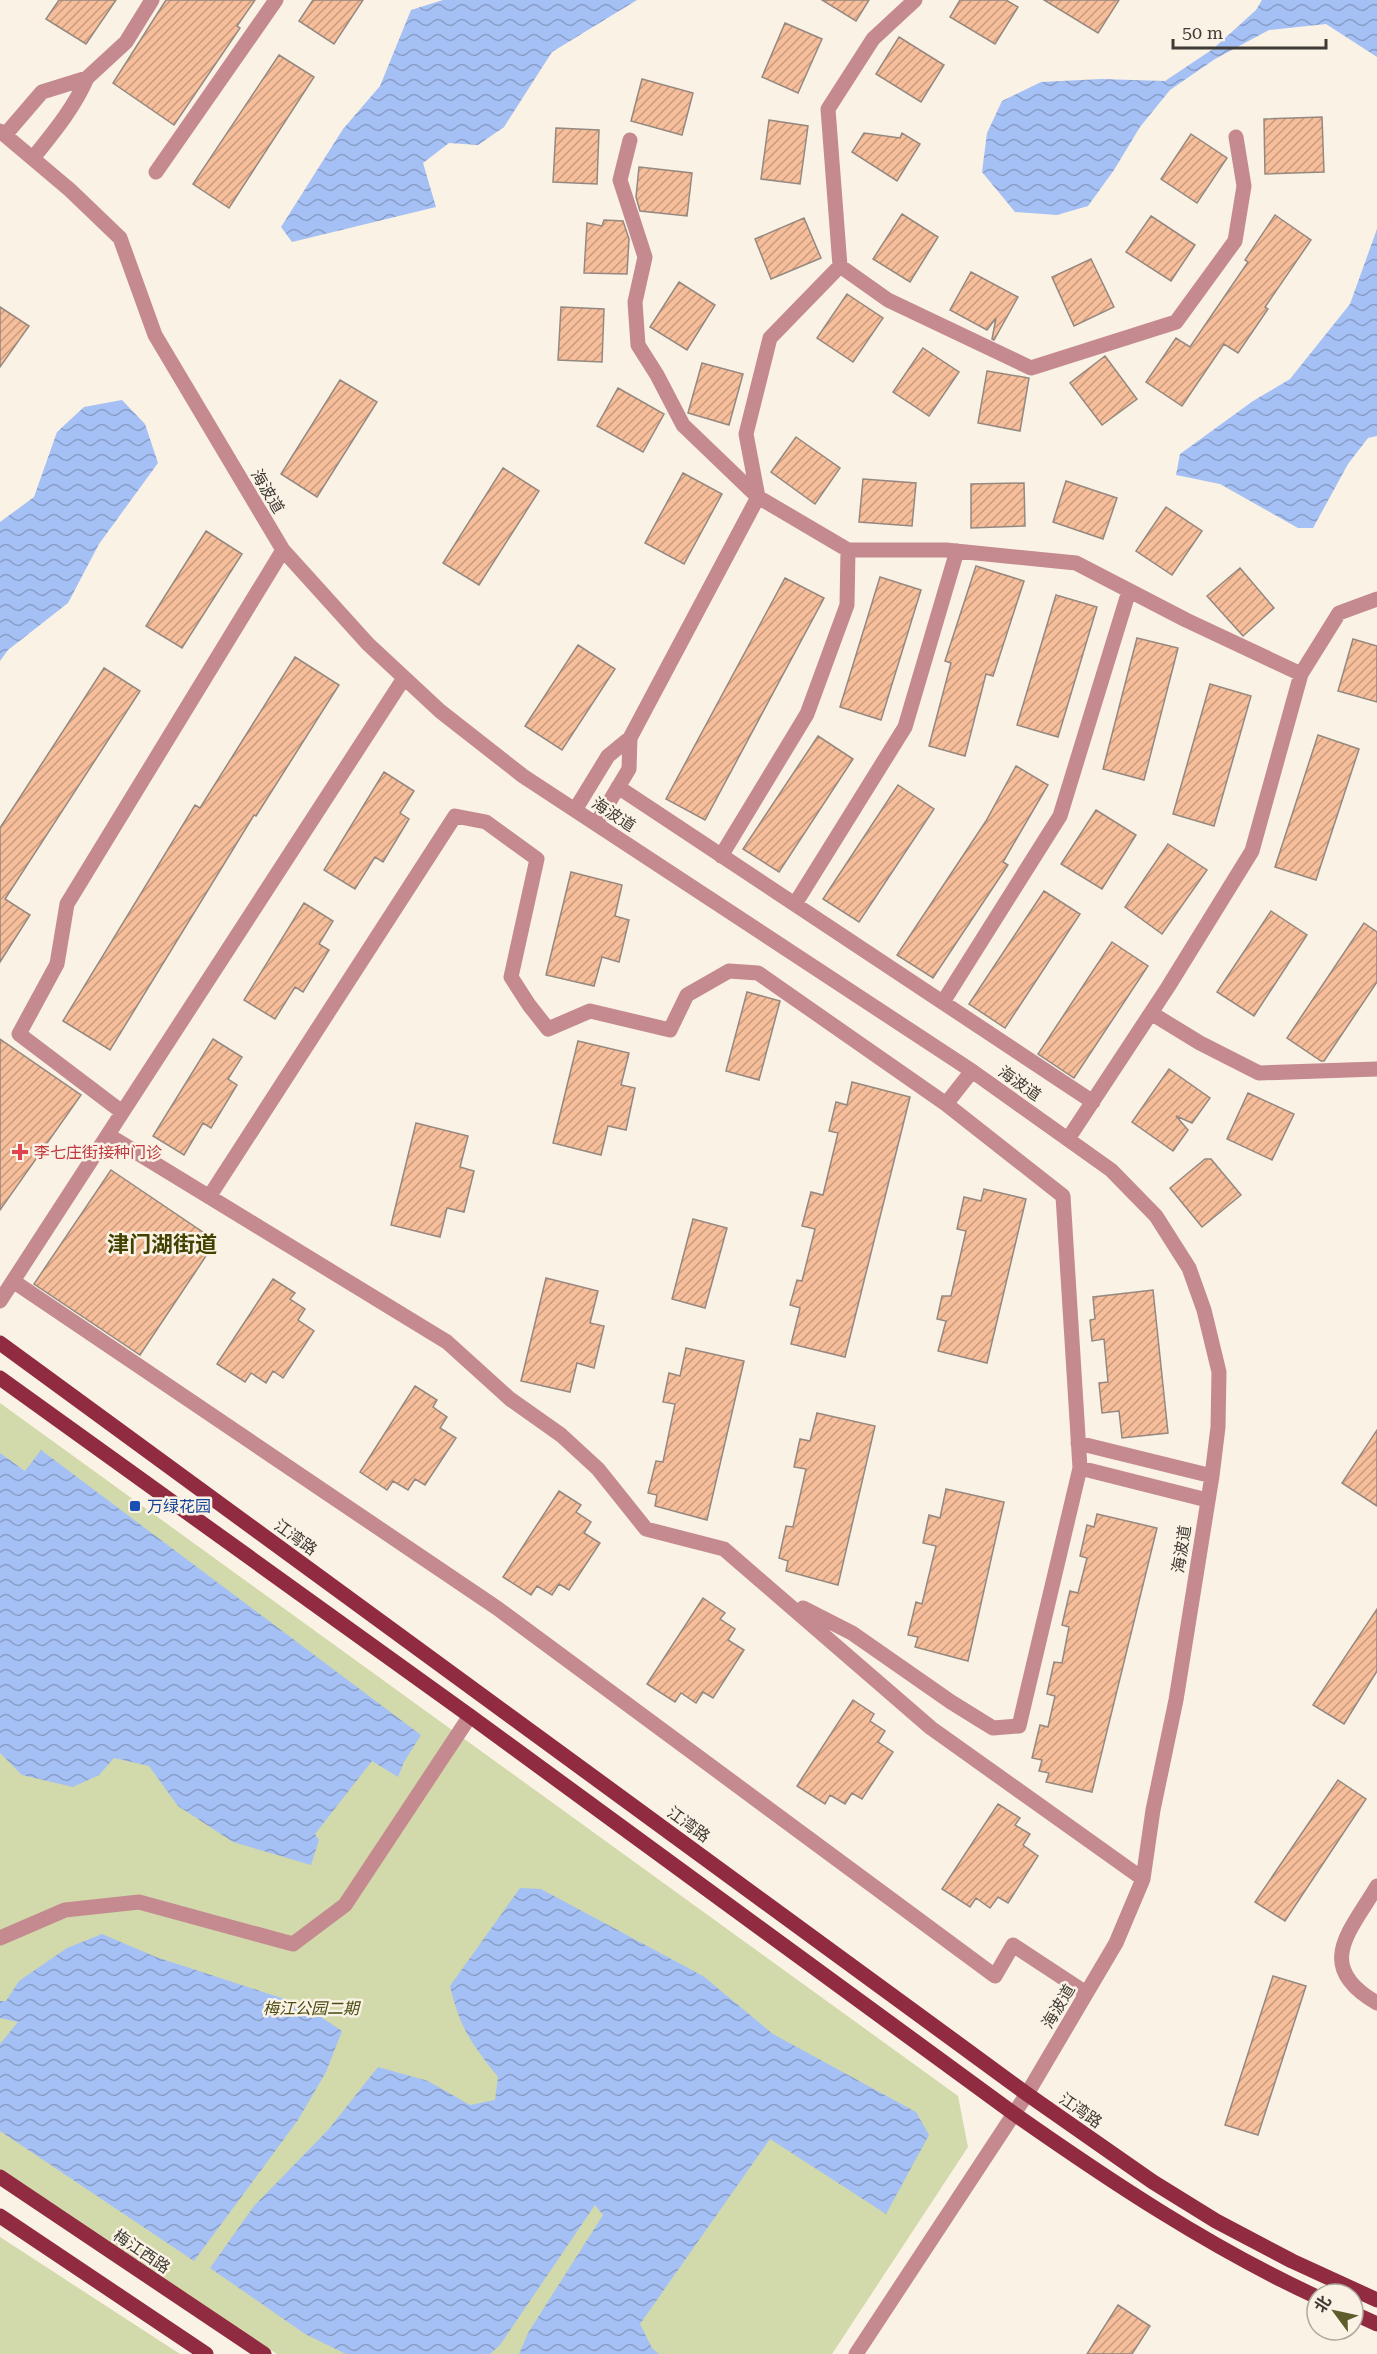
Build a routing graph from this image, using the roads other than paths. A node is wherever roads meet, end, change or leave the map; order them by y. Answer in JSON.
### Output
{"nodes":[{"id":1,"x":152,"y":0,"type":"edge"},
{"id":2,"x":276,"y":0,"type":"edge"},
{"id":3,"x":915,"y":0,"type":"edge"},
{"id":4,"x":87,"y":78,"type":"junction"},
{"id":5,"x":2,"y":133,"type":"edge"},
{"id":6,"x":1236,"y":137,"type":"dead end"},
{"id":7,"x":630,"y":140,"type":"dead end"},
{"id":8,"x":33,"y":158,"type":"junction"},
{"id":9,"x":156,"y":172,"type":"dead end"},
{"id":10,"x":840,"y":266,"type":"junction"},
{"id":11,"x":758,"y":497,"type":"junction"},
{"id":12,"x":283,"y":550,"type":"junction"},
{"id":13,"x":848,"y":550,"type":"junction"},
{"id":14,"x":957,"y":551,"type":"junction"},
{"id":15,"x":1129,"y":591,"type":"junction"},
{"id":16,"x":1377,"y":599,"type":"edge"},
{"id":17,"x":1301,"y":674,"type":"junction"},
{"id":18,"x":404,"y":678,"type":"junction"},
{"id":19,"x":630,"y":738,"type":"junction"},
{"id":20,"x":618,"y":787,"type":"junction"},
{"id":21,"x":575,"y":810,"type":"junction"},
{"id":22,"x":596,"y":824,"type":"junction"},
{"id":23,"x":721,"y":856,"type":"junction"},
{"id":24,"x":795,"y":904,"type":"junction"},
{"id":25,"x":943,"y":1002,"type":"junction"},
{"id":26,"x":1151,"y":1013,"type":"junction"},
{"id":27,"x":1377,"y":1069,"type":"edge"},
{"id":28,"x":972,"y":1071,"type":"junction"},
{"id":29,"x":1093,"y":1102,"type":"junction"},
{"id":30,"x":946,"y":1104,"type":"junction"},
{"id":31,"x":122,"y":1112,"type":"junction"},
{"id":32,"x":108,"y":1135,"type":"junction"},
{"id":33,"x":1068,"y":1139,"type":"junction"},
{"id":34,"x":209,"y":1197,"type":"junction"},
{"id":35,"x":13,"y":1281,"type":"junction"},
{"id":36,"x":0,"y":1300,"type":"edge"},
{"id":37,"x":0,"y":1343,"type":"edge"},
{"id":38,"x":0,"y":1378,"type":"edge"},
{"id":39,"x":1078,"y":1443,"type":"junction"},
{"id":40,"x":1080,"y":1468,"type":"junction"},
{"id":41,"x":1212,"y":1476,"type":"junction"},
{"id":42,"x":1207,"y":1500,"type":"junction"},
{"id":43,"x":783,"y":1598,"type":"junction"},
{"id":44,"x":470,"y":1716,"type":"junction"},
{"id":45,"x":1143,"y":1879,"type":"junction"},
{"id":46,"x":1377,"y":1886,"type":"edge"},
{"id":47,"x":0,"y":1938,"type":"edge"},
{"id":48,"x":1086,"y":1993,"type":"junction"},
{"id":49,"x":1377,"y":2002,"type":"edge"},
{"id":50,"x":1027,"y":2094,"type":"junction"},
{"id":51,"x":1013,"y":2114,"type":"junction"},
{"id":52,"x":0,"y":2177,"type":"edge"},
{"id":53,"x":0,"y":2216,"type":"edge"},
{"id":54,"x":1305,"y":2291,"type":"edge"},
{"id":55,"x":1377,"y":2300,"type":"edge"},
{"id":56,"x":206,"y":2354,"type":"edge"},
{"id":57,"x":264,"y":2354,"type":"edge"},
{"id":58,"x":856,"y":2354,"type":"edge"}],
"edges":[{"from":1,"to":4,"type":"street"},
{"from":2,"to":9,"type":"street"},
{"from":3,"to":10,"type":"street"},
{"from":4,"to":5,"type":"street"},
{"from":4,"to":8,"type":"street"},
{"from":5,"to":8,"type":"street","name":"海波道"},
{"from":6,"to":10,"type":"street"},
{"from":7,"to":11,"type":"street"},
{"from":8,"to":12,"type":"street","name":"海波道"},
{"from":10,"to":11,"type":"street"},
{"from":11,"to":13,"type":"street"},
{"from":11,"to":19,"type":"street"},
{"from":12,"to":18,"type":"street","name":"海波道"},
{"from":12,"to":31,"type":"street"},
{"from":13,"to":14,"type":"street"},
{"from":13,"to":23,"type":"street"},
{"from":14,"to":15,"type":"street"},
{"from":14,"to":24,"type":"street"},
{"from":15,"to":17,"type":"street"},
{"from":15,"to":25,"type":"street"},
{"from":16,"to":17,"type":"street"},
{"from":17,"to":26,"type":"street"},
{"from":18,"to":21,"type":"street","name":"海波道"},
{"from":18,"to":31,"type":"street"},
{"from":19,"to":20,"type":"street"},
{"from":19,"to":21,"type":"street"},
{"from":20,"to":22,"type":"street"},
{"from":20,"to":23,"type":"street"},
{"from":21,"to":22,"type":"street","name":"海波道"},
{"from":22,"to":28,"type":"street","name":"海波道"},
{"from":23,"to":24,"type":"street"},
{"from":24,"to":25,"type":"street"},
{"from":25,"to":29,"type":"street"},
{"from":26,"to":27,"type":"street"},
{"from":26,"to":29,"type":"street"},
{"from":28,"to":30,"type":"street"},
{"from":28,"to":33,"type":"street","name":"海波道"},
{"from":29,"to":33,"type":"street"},
{"from":30,"to":34,"type":"street"},
{"from":30,"to":39,"type":"street"},
{"from":31,"to":32,"type":"street"},
{"from":32,"to":34,"type":"street"},
{"from":32,"to":35,"type":"street"},
{"from":33,"to":41,"type":"street","name":"海波道"},
{"from":34,"to":43,"type":"street"},
{"from":35,"to":36,"type":"street"},
{"from":35,"to":48,"type":"street"},
{"from":37,"to":50,"type":"main road","name":"江湾路"},
{"from":38,"to":44,"type":"main road"},
{"from":39,"to":40,"type":"street"},
{"from":39,"to":41,"type":"street"},
{"from":40,"to":42,"type":"street"},
{"from":40,"to":43,"type":"street"},
{"from":41,"to":42,"type":"street","name":"海波道"},
{"from":42,"to":45,"type":"street","name":"海波道"},
{"from":43,"to":45,"type":"street"},
{"from":44,"to":47,"type":"street"},
{"from":44,"to":51,"type":"main road"},
{"from":45,"to":48,"type":"street","name":"海波道"},
{"from":46,"to":49,"type":"street"},
{"from":48,"to":50,"type":"street","name":"海波道"},
{"from":50,"to":51,"type":"street","name":"海波道"},
{"from":50,"to":55,"type":"main road","name":"江湾路"},
{"from":51,"to":54,"type":"main road"},
{"from":51,"to":58,"type":"street","name":"海波道"},
{"from":52,"to":57,"type":"main road","name":"梅江西路"},
{"from":53,"to":56,"type":"main road"}]}
